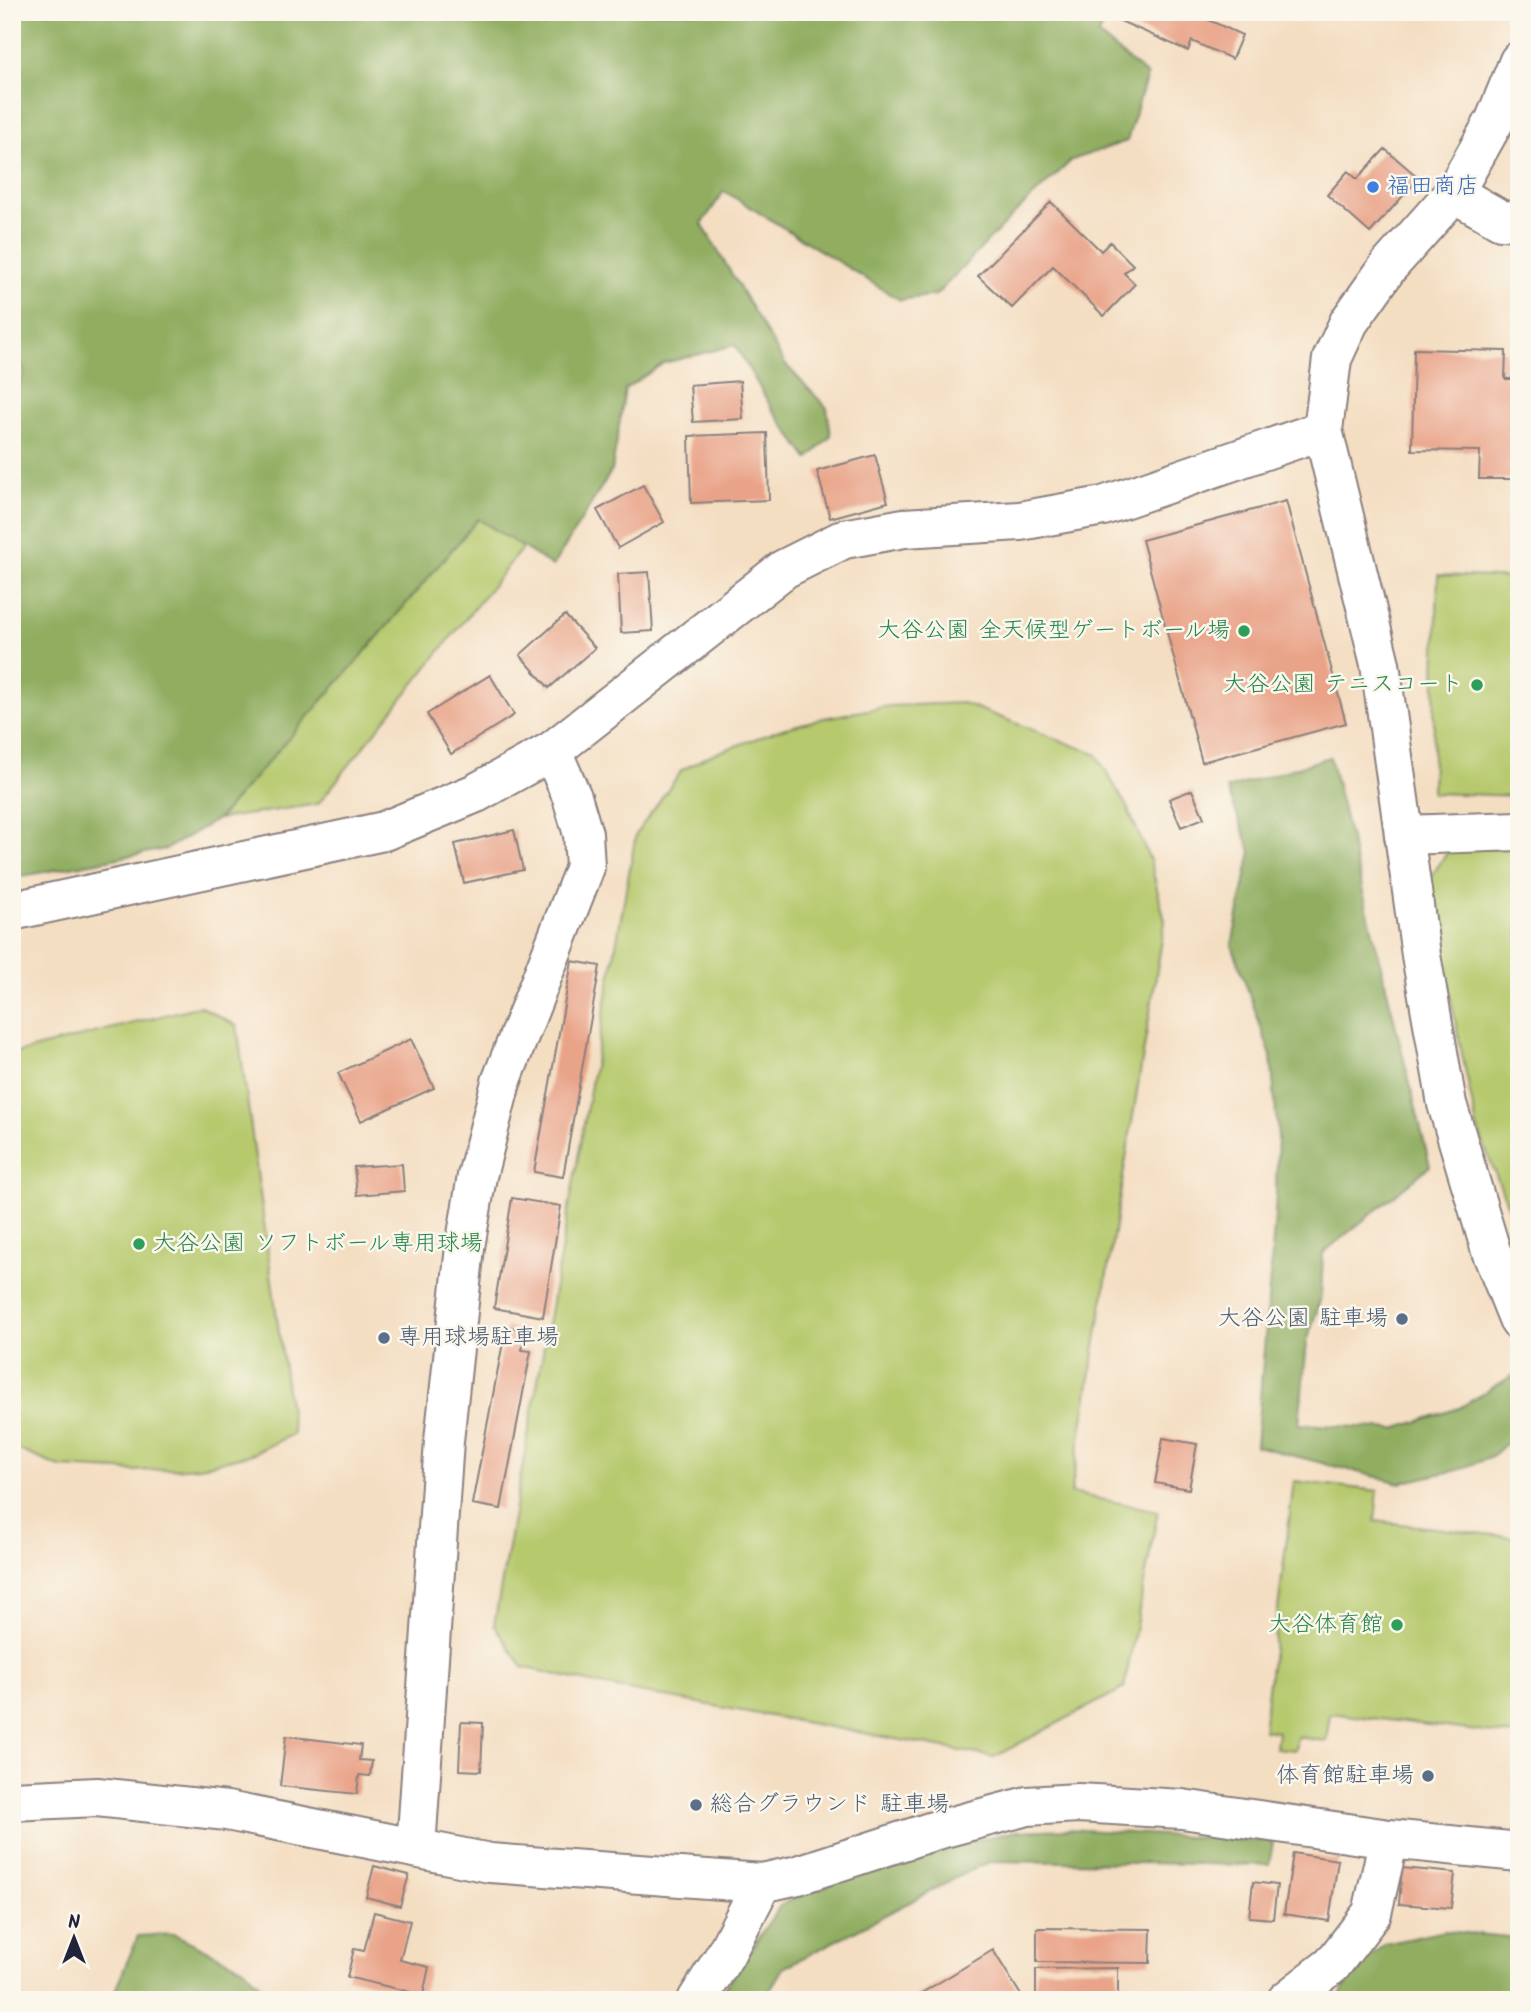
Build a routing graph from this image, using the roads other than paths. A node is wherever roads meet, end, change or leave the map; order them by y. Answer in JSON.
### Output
{"nodes":[{"id":1,"x":1519,"y":61,"type":"edge"},
{"id":2,"x":1454,"y":193,"type":"junction"},
{"id":3,"x":1519,"y":221,"type":"edge"},
{"id":4,"x":1323,"y":430,"type":"junction"},
{"id":5,"x":552,"y":751,"type":"junction"},
{"id":6,"x":1519,"y":831,"type":"edge"},
{"id":7,"x":1404,"y":835,"type":"junction"},
{"id":8,"x":12,"y":911,"type":"edge"},
{"id":9,"x":1519,"y":1321,"type":"edge"},
{"id":10,"x":12,"y":1801,"type":"edge"},
{"id":11,"x":1389,"y":1839,"type":"junction"},
{"id":12,"x":416,"y":1848,"type":"junction"},
{"id":13,"x":1519,"y":1852,"type":"edge"},
{"id":14,"x":762,"y":1883,"type":"junction"},
{"id":15,"x":696,"y":2000,"type":"edge"},
{"id":16,"x":1287,"y":2000,"type":"edge"}],
"edges":[{"from":1,"to":2,"type":"street"},
{"from":2,"to":3,"type":"street"},
{"from":2,"to":4,"type":"street"},
{"from":4,"to":5,"type":"street"},
{"from":4,"to":7,"type":"street"},
{"from":5,"to":8,"type":"street"},
{"from":5,"to":12,"type":"street"},
{"from":6,"to":7,"type":"street"},
{"from":7,"to":9,"type":"street"},
{"from":10,"to":12,"type":"street"},
{"from":11,"to":13,"type":"street"},
{"from":11,"to":14,"type":"street"},
{"from":11,"to":16,"type":"street"},
{"from":12,"to":14,"type":"street"},
{"from":14,"to":15,"type":"street"}]}
